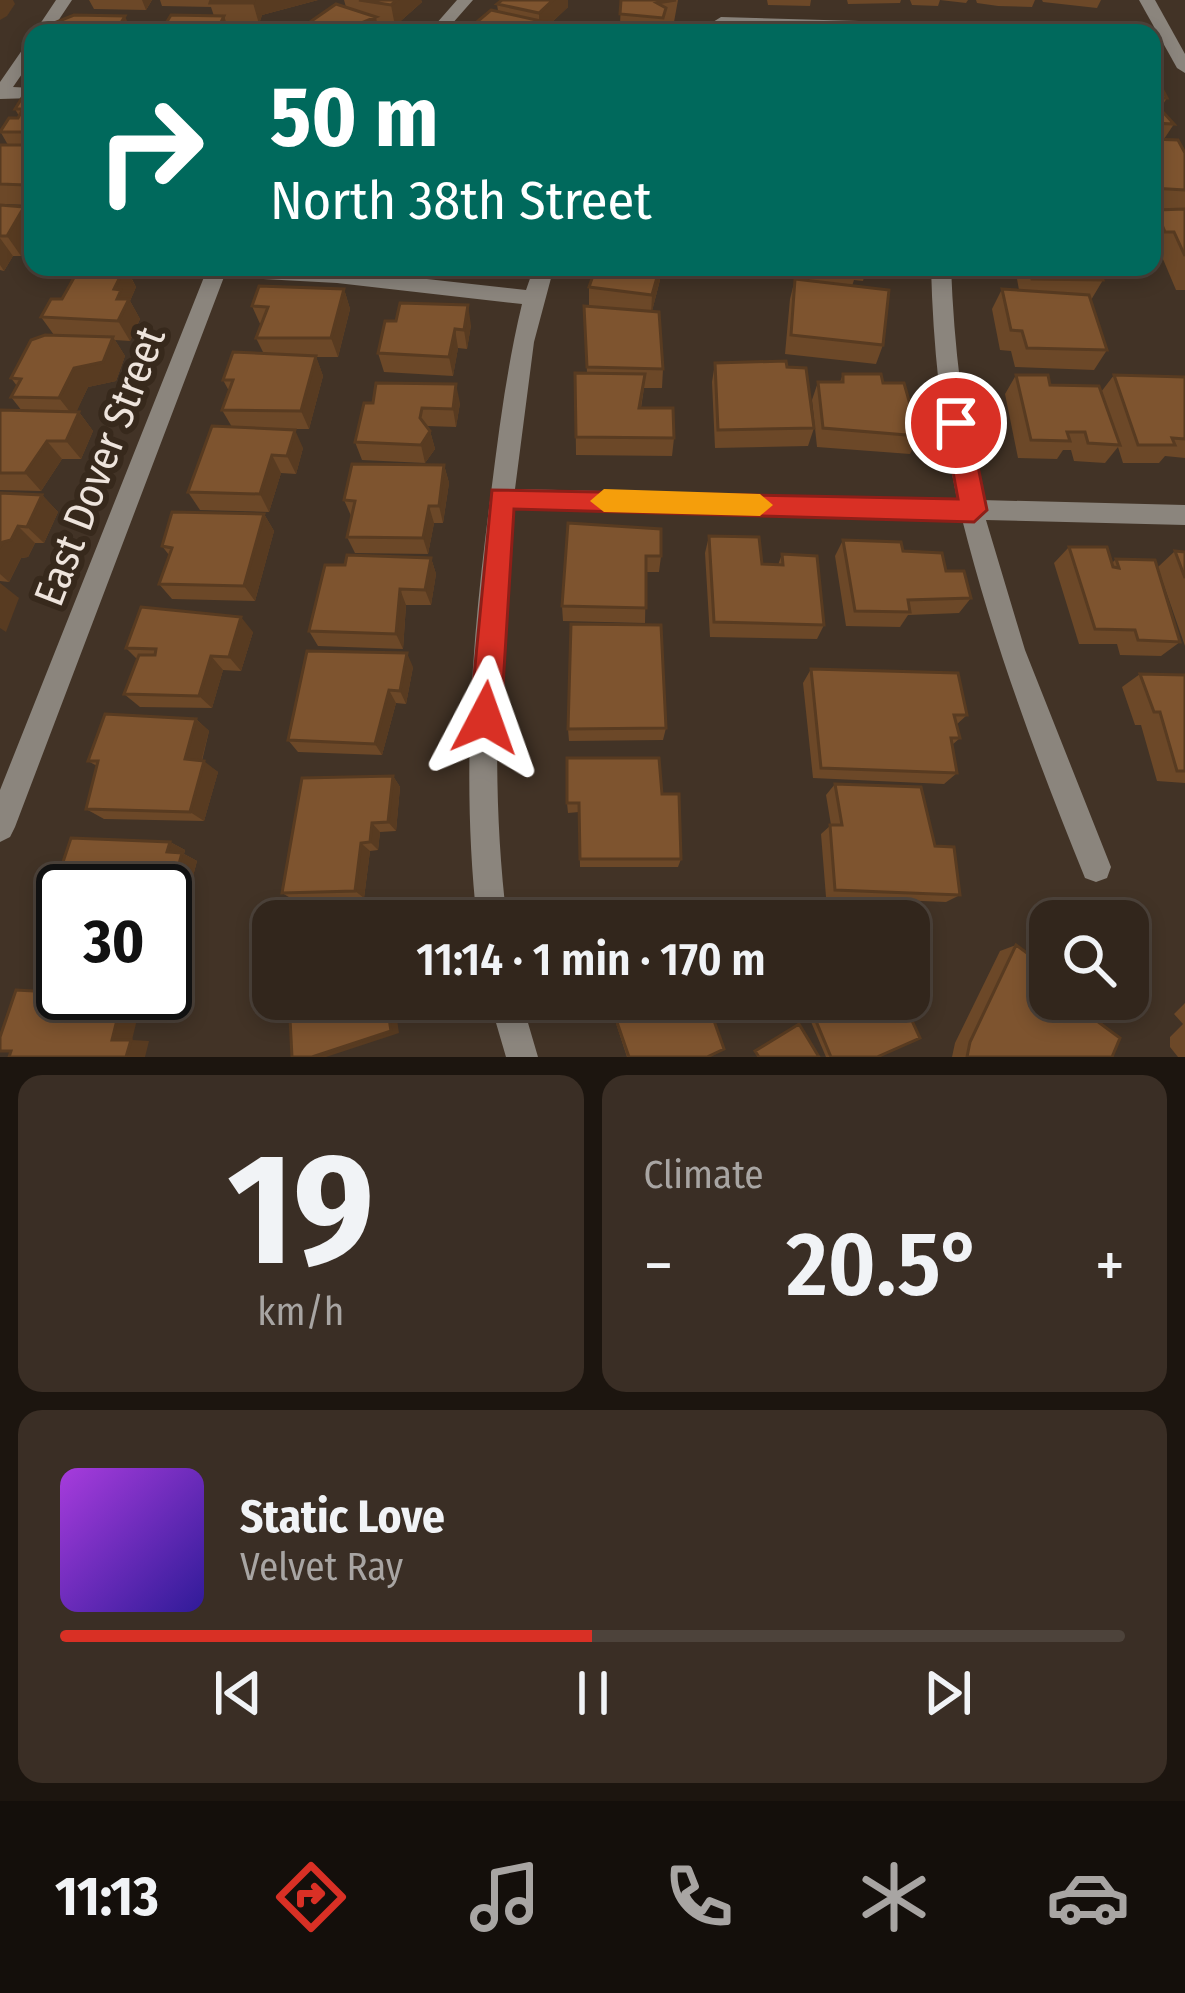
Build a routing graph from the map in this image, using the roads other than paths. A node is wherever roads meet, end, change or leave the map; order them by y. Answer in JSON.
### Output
{"nodes":[{"id":1,"x":465,"y":0,"type":"edge"},
{"id":2,"x":444,"y":24,"type":"edge"},
{"id":3,"x":1161,"y":37,"type":"edge"},
{"id":4,"x":24,"y":59,"type":"edge"},
{"id":5,"x":1185,"y":68,"type":"edge"},
{"id":6,"x":1,"y":93,"type":"edge"},
{"id":7,"x":215,"y":276,"type":"edge"},
{"id":8,"x":337,"y":276,"type":"edge"},
{"id":9,"x":540,"y":276,"type":"edge"},
{"id":10,"x":940,"y":276,"type":"edge"},
{"id":11,"x":531,"y":298,"type":"junction"},
{"id":12,"x":501,"y":498,"type":"junction"},
{"id":13,"x":974,"y":510,"type":"junction"},
{"id":14,"x":1185,"y":515,"type":"edge"},
{"id":15,"x":0,"y":827,"type":"edge"},
{"id":16,"x":1096,"y":867,"type":"dead end"},
{"id":17,"x":490,"y":900,"type":"edge"},
{"id":18,"x":512,"y":1020,"type":"edge"},
{"id":19,"x":522,"y":1057,"type":"edge"}],
"edges":[{"from":1,"to":2,"type":"street"},
{"from":3,"to":5,"type":"street"},
{"from":4,"to":6,"type":"street"},
{"from":7,"to":15,"type":"street","name":"East Dover Street"},
{"from":8,"to":11,"type":"street"},
{"from":9,"to":11,"type":"street"},
{"from":10,"to":13,"type":"street"},
{"from":11,"to":12,"type":"street"},
{"from":12,"to":13,"type":"street"},
{"from":12,"to":17,"type":"street"},
{"from":13,"to":14,"type":"street"},
{"from":13,"to":16,"type":"street"},
{"from":18,"to":19,"type":"street"}]}
